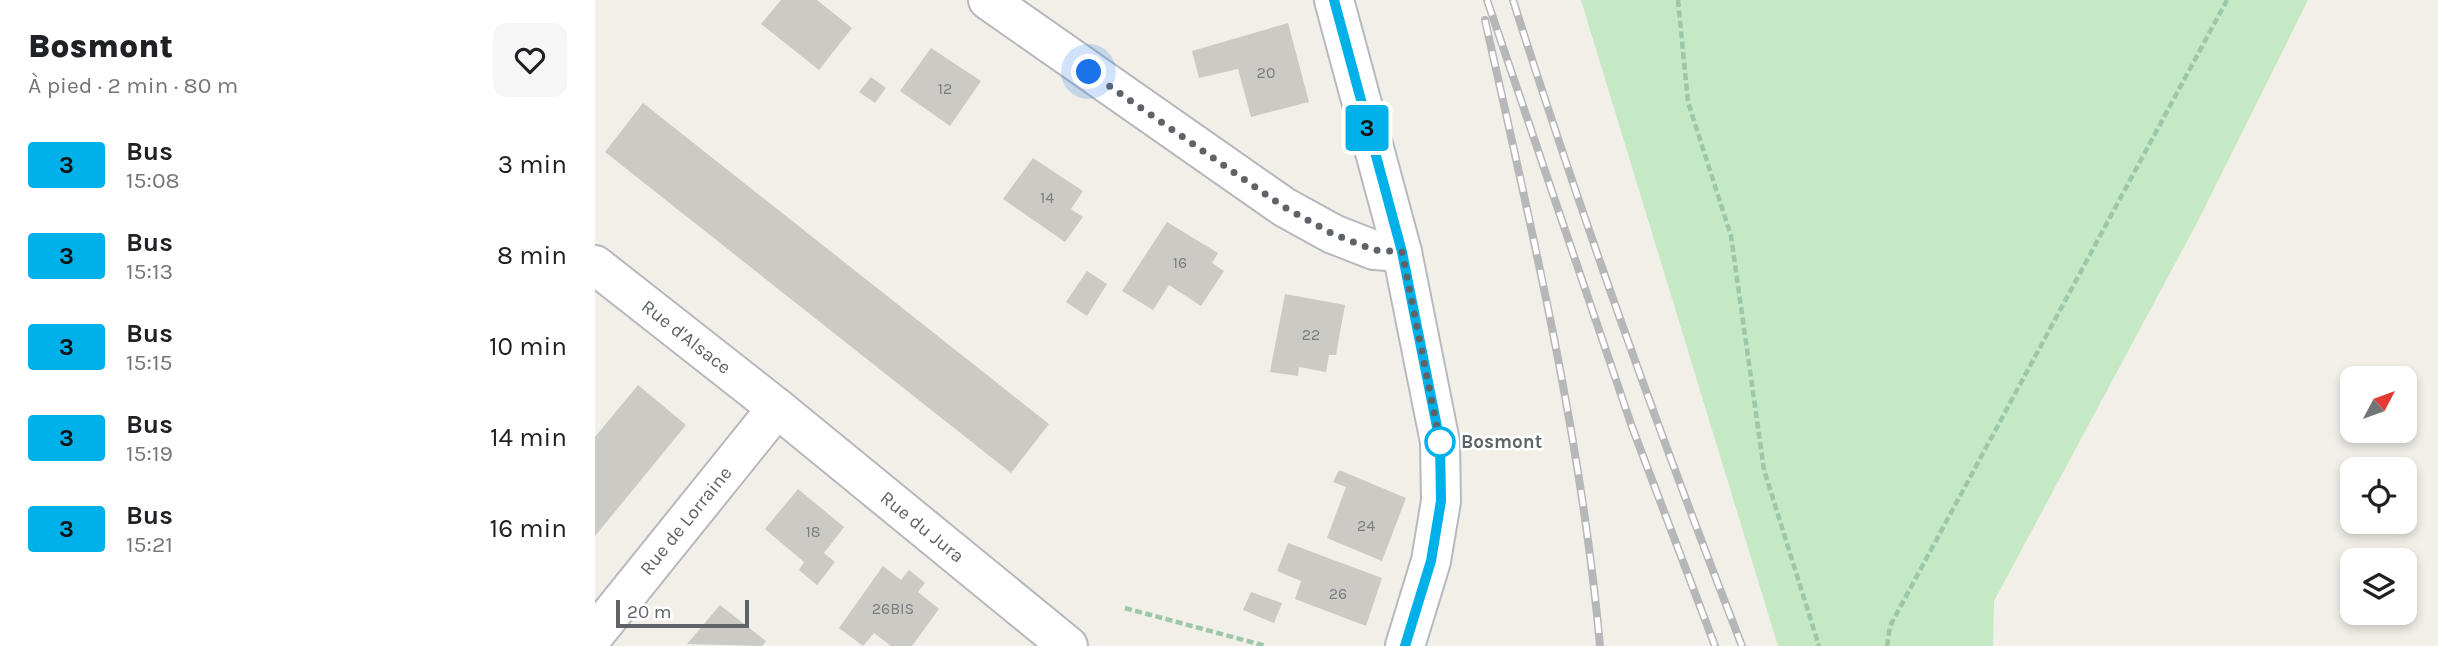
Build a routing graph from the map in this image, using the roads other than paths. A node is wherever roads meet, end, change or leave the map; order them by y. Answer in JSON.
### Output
{"nodes":[{"id":1,"x":988,"y":0,"type":"edge"},
{"id":2,"x":1334,"y":0,"type":"edge"},
{"id":3,"x":1402,"y":252,"type":"junction"},
{"id":4,"x":595,"y":265,"type":"edge"},
{"id":5,"x":777,"y":408,"type":"junction"},
{"id":6,"x":595,"y":634,"type":"edge"},
{"id":7,"x":1068,"y":646,"type":"edge"},
{"id":8,"x":1405,"y":646,"type":"edge"}],
"edges":[{"from":1,"to":3,"type":"street"},
{"from":2,"to":3,"type":"street"},
{"from":3,"to":8,"type":"street"},
{"from":4,"to":5,"type":"street","name":"Rue d'Alsace"},
{"from":5,"to":6,"type":"street","name":"Rue de Lorraine"},
{"from":5,"to":7,"type":"street","name":"Rue du Jura"}]}
